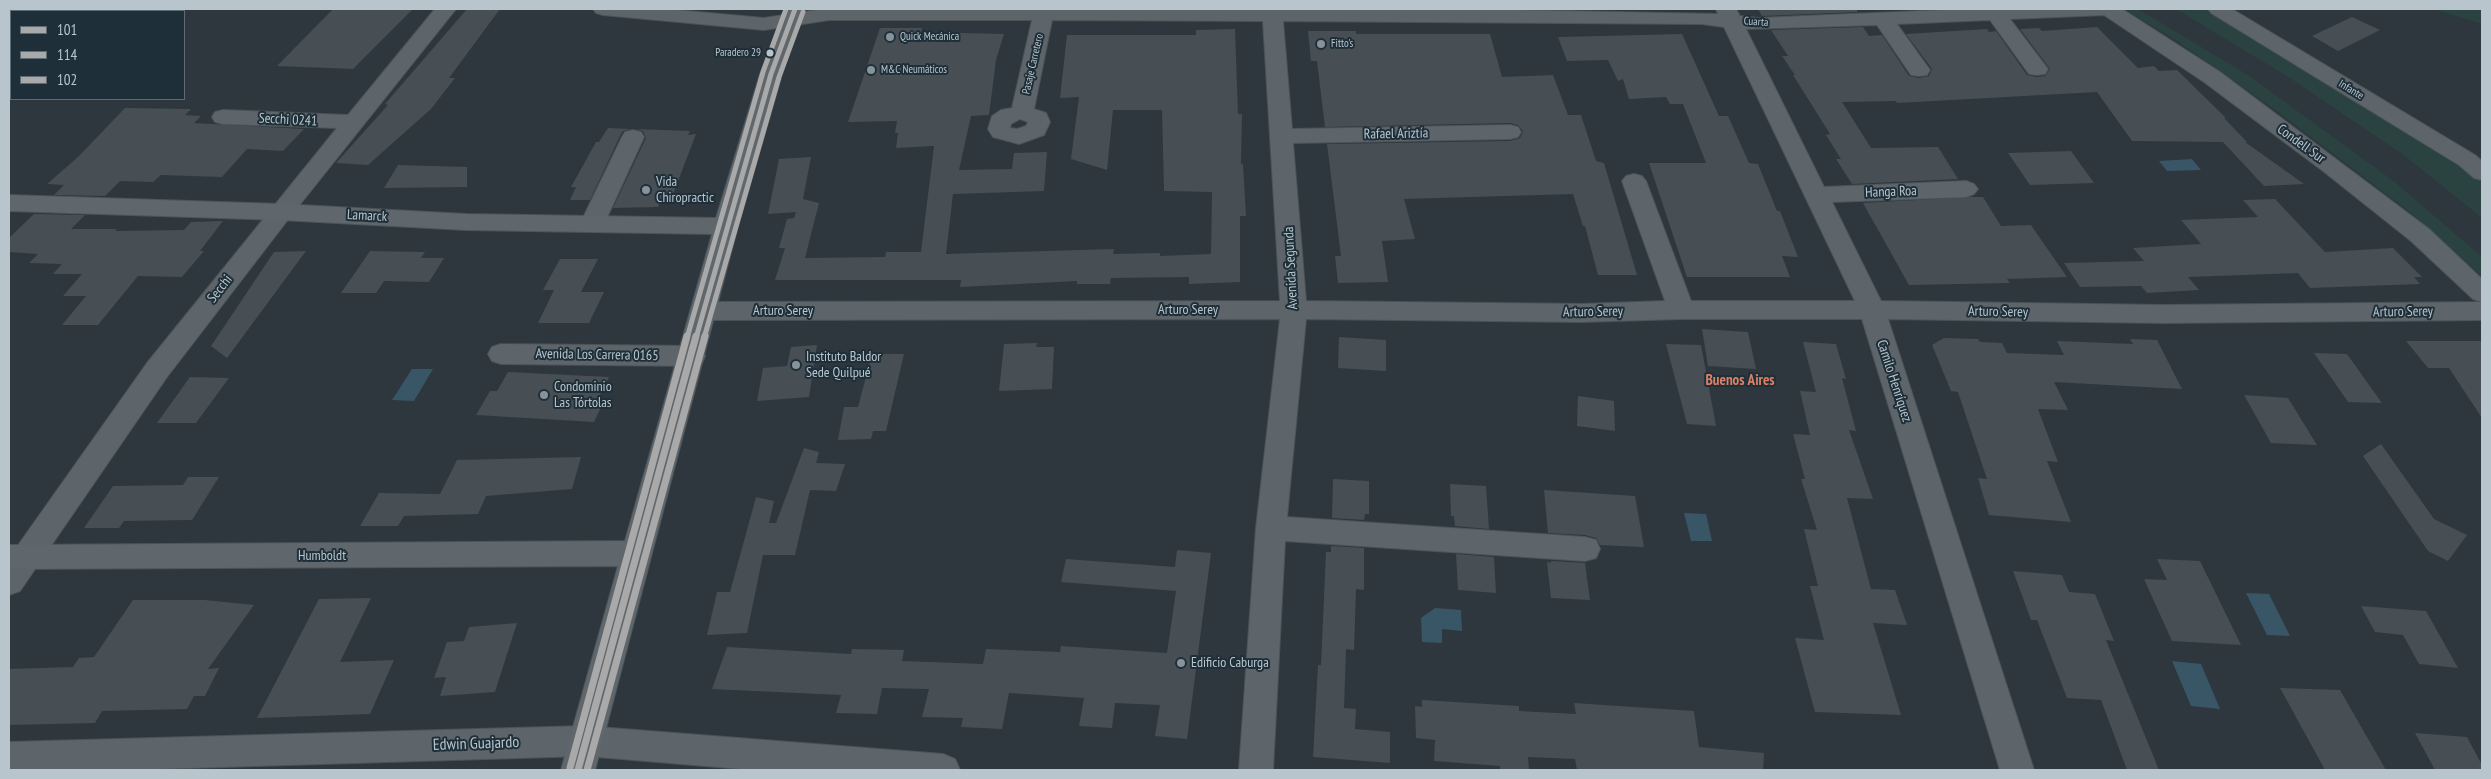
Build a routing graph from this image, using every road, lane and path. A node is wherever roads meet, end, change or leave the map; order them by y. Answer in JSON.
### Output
{"nodes":[{"id":1,"x":446,"y":9,"type":"edge"},
{"id":2,"x":603,"y":9,"type":"edge"},
{"id":3,"x":2103,"y":9,"type":"edge"},
{"id":4,"x":2109,"y":9,"type":"edge"},
{"id":5,"x":2218,"y":9,"type":"edge"},
{"id":6,"x":1272,"y":11,"type":"edge"},
{"id":7,"x":989,"y":12,"type":"edge"},
{"id":8,"x":1466,"y":12,"type":"edge"},
{"id":9,"x":1994,"y":12,"type":"junction"},
{"id":10,"x":1729,"y":14,"type":"edge"},
{"id":11,"x":792,"y":15,"type":"edge"},
{"id":12,"x":1044,"y":16,"type":"junction"},
{"id":13,"x":1882,"y":18,"type":"junction"},
{"id":14,"x":2037,"y":69,"type":"dead end"},
{"id":15,"x":1919,"y":70,"type":"dead end"},
{"id":16,"x":1022,"y":112,"type":"dead end"},
{"id":17,"x":223,"y":117,"type":"dead end"},
{"id":18,"x":354,"y":122,"type":"junction"},
{"id":19,"x":1510,"y":132,"type":"dead end"},
{"id":20,"x":1282,"y":136,"type":"junction"},
{"id":21,"x":633,"y":138,"type":"dead end"},
{"id":22,"x":2482,"y":173,"type":"edge"},
{"id":23,"x":1634,"y":180,"type":"dead end"},
{"id":24,"x":1966,"y":189,"type":"dead end"},
{"id":25,"x":1816,"y":195,"type":"junction"},
{"id":26,"x":9,"y":203,"type":"edge"},
{"id":27,"x":281,"y":212,"type":"junction"},
{"id":28,"x":592,"y":224,"type":"junction"},
{"id":29,"x":726,"y":226,"type":"junction"},
{"id":30,"x":2482,"y":293,"type":"edge"},
{"id":31,"x":1294,"y":310,"type":"junction"},
{"id":32,"x":1681,"y":310,"type":"junction"},
{"id":33,"x":1872,"y":310,"type":"junction"},
{"id":34,"x":704,"y":311,"type":"junction"},
{"id":35,"x":2482,"y":311,"type":"edge"},
{"id":36,"x":501,"y":354,"type":"dead end"},
{"id":37,"x":692,"y":356,"type":"junction"},
{"id":38,"x":1272,"y":528,"type":"junction"},
{"id":39,"x":1585,"y":549,"type":"dead end"},
{"id":40,"x":636,"y":553,"type":"junction"},
{"id":41,"x":14,"y":565,"type":"edge"},
{"id":42,"x":582,"y":755,"type":"edge"},
{"id":43,"x":9,"y":758,"type":"edge"},
{"id":44,"x":196,"y":761,"type":"edge"},
{"id":45,"x":943,"y":770,"type":"edge"},
{"id":46,"x":1256,"y":770,"type":"edge"},
{"id":47,"x":2017,"y":770,"type":"edge"}],
"edges":[{"from":1,"to":18,"type":"street","name":"Secchi"},
{"from":2,"to":11,"type":"street","name":"Cuarta"},
{"from":3,"to":9,"type":"street","name":"Cuarta"},
{"from":4,"to":30,"type":"street","name":"Condell Sur"},
{"from":5,"to":22,"type":"street","name":"Infante"},
{"from":6,"to":8,"type":"street","name":"Cuarta"},
{"from":6,"to":12,"type":"street","name":"Cuarta"},
{"from":6,"to":20,"type":"street","name":"Avenida Segunda"},
{"from":7,"to":11,"type":"street","name":"Cuarta"},
{"from":7,"to":12,"type":"street","name":"Cuarta"},
{"from":8,"to":10,"type":"street","name":"Cuarta"},
{"from":9,"to":13,"type":"street","name":"Cuarta"},
{"from":9,"to":14,"type":"street"},
{"from":10,"to":13,"type":"street","name":"Cuarta"},
{"from":10,"to":25,"type":"street","name":"Camilo Henríquez"},
{"from":11,"to":29,"type":"main road"},
{"from":12,"to":16,"type":"street","name":"Pasaje Carretero"},
{"from":13,"to":15,"type":"street"},
{"from":17,"to":18,"type":"street","name":"Secchi 0241"},
{"from":18,"to":27,"type":"street","name":"Secchi"},
{"from":19,"to":20,"type":"street","name":"Rafael Ariztía"},
{"from":20,"to":31,"type":"street","name":"Avenida Segunda"},
{"from":21,"to":28,"type":"street"},
{"from":23,"to":32,"type":"street"},
{"from":24,"to":25,"type":"street","name":"Hanga Roa"},
{"from":25,"to":33,"type":"street","name":"Camilo Henríquez"},
{"from":26,"to":27,"type":"main road","name":"Lamarck"},
{"from":27,"to":28,"type":"main road","name":"Lamarck"},
{"from":27,"to":41,"type":"street","name":"Secchi"},
{"from":28,"to":29,"type":"main road","name":"Lamarck"},
{"from":29,"to":34,"type":"main road"},
{"from":31,"to":32,"type":"street","name":"Arturo Serey"},
{"from":31,"to":34,"type":"street","name":"Arturo Serey"},
{"from":31,"to":38,"type":"street","name":"Avenida Segunda"},
{"from":32,"to":33,"type":"street","name":"Arturo Serey"},
{"from":33,"to":35,"type":"street","name":"Arturo Serey"},
{"from":33,"to":47,"type":"street","name":"Camilo Henríquez"},
{"from":34,"to":37,"type":"main road"},
{"from":36,"to":37,"type":"street","name":"Avenida Los Carrera 0165"},
{"from":37,"to":40,"type":"main road"},
{"from":38,"to":39,"type":"street"},
{"from":38,"to":46,"type":"street","name":"Avenida Segunda"},
{"from":40,"to":41,"type":"main road","name":"Humboldt"},
{"from":40,"to":42,"type":"main road"},
{"from":42,"to":44,"type":"street","name":"Edwin Guajardo"},
{"from":42,"to":45,"type":"street","name":"Edwin Guajardo"},
{"from":43,"to":44,"type":"street","name":"Edwin Guajardo"}]}
